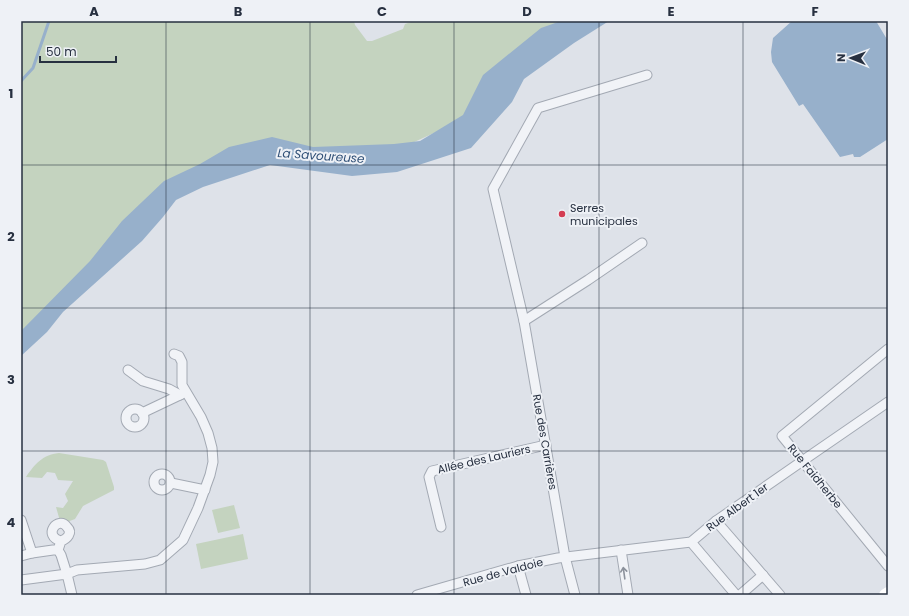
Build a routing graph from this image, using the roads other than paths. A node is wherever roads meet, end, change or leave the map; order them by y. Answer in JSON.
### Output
{"nodes":[{"id":1,"x":647,"y":75,"type":"dead end"},
{"id":2,"x":642,"y":243,"type":"dead end"},
{"id":3,"x":524,"y":321,"type":"junction"},
{"id":4,"x":888,"y":349,"type":"edge"},
{"id":5,"x":174,"y":354,"type":"dead end"},
{"id":6,"x":128,"y":370,"type":"dead end"},
{"id":7,"x":183,"y":394,"type":"junction"},
{"id":8,"x":888,"y":402,"type":"edge"},
{"id":9,"x":142,"y":413,"type":"dead end"},
{"id":10,"x":546,"y":445,"type":"junction"},
{"id":11,"x":803,"y":460,"type":"junction"},
{"id":12,"x":171,"y":483,"type":"dead end"},
{"id":13,"x":205,"y":490,"type":"junction"},
{"id":14,"x":21,"y":520,"type":"edge"},
{"id":15,"x":716,"y":521,"type":"junction"},
{"id":16,"x":441,"y":527,"type":"dead end"},
{"id":17,"x":61,"y":541,"type":"dead end"},
{"id":18,"x":691,"y":542,"type":"junction"},
{"id":19,"x":58,"y":550,"type":"junction"},
{"id":20,"x":621,"y":550,"type":"junction"},
{"id":21,"x":32,"y":553,"type":"junction"},
{"id":22,"x":21,"y":556,"type":"edge"},
{"id":23,"x":565,"y":557,"type":"junction"},
{"id":24,"x":518,"y":566,"type":"junction"},
{"id":25,"x":888,"y":566,"type":"edge"},
{"id":26,"x":66,"y":574,"type":"junction"},
{"id":27,"x":763,"y":575,"type":"junction"},
{"id":28,"x":21,"y":580,"type":"edge"},
{"id":29,"x":888,"y":593,"type":"edge"},
{"id":30,"x":72,"y":595,"type":"edge"},
{"id":31,"x":417,"y":595,"type":"edge"},
{"id":32,"x":526,"y":595,"type":"edge"},
{"id":33,"x":575,"y":595,"type":"edge"},
{"id":34,"x":628,"y":595,"type":"edge"},
{"id":35,"x":736,"y":595,"type":"edge"},
{"id":36,"x":740,"y":595,"type":"edge"},
{"id":37,"x":780,"y":595,"type":"edge"},
{"id":38,"x":885,"y":595,"type":"edge"}],
"edges":[{"from":1,"to":3,"type":"street","name":"Rue des Carrières"},
{"from":2,"to":3,"type":"street"},
{"from":3,"to":10,"type":"street","name":"Rue des Carrières"},
{"from":4,"to":11,"type":"street","name":"Rue Faidherbe"},
{"from":5,"to":7,"type":"street"},
{"from":6,"to":7,"type":"street"},
{"from":7,"to":9,"type":"street"},
{"from":7,"to":13,"type":"street"},
{"from":8,"to":11,"type":"street","name":"Rue Albert 1er"},
{"from":10,"to":16,"type":"street","name":"Allée des Lauriers"},
{"from":10,"to":23,"type":"street","name":"Rue des Carrières"},
{"from":11,"to":15,"type":"street","name":"Rue Albert 1er"},
{"from":11,"to":25,"type":"street","name":"Rue Faidherbe"},
{"from":12,"to":13,"type":"street"},
{"from":13,"to":26,"type":"street"},
{"from":14,"to":21,"type":"street"},
{"from":15,"to":18,"type":"street","name":"Rue Albert 1er"},
{"from":15,"to":27,"type":"street"},
{"from":17,"to":19,"type":"street"},
{"from":18,"to":20,"type":"street"},
{"from":18,"to":35,"type":"street"},
{"from":19,"to":21,"type":"street"},
{"from":19,"to":26,"type":"street"},
{"from":20,"to":23,"type":"street"},
{"from":34,"to":20,"type":"street","one_way":true},
{"from":21,"to":22,"type":"street"},
{"from":23,"to":24,"type":"street","name":"Rue de Valdoie"},
{"from":23,"to":33,"type":"street","name":"Rue des Carrières"},
{"from":24,"to":31,"type":"street","name":"Rue de Valdoie"},
{"from":24,"to":32,"type":"street"},
{"from":26,"to":28,"type":"street"},
{"from":26,"to":30,"type":"street"},
{"from":27,"to":36,"type":"street"},
{"from":27,"to":37,"type":"street"},
{"from":29,"to":38,"type":"main road"}]}
